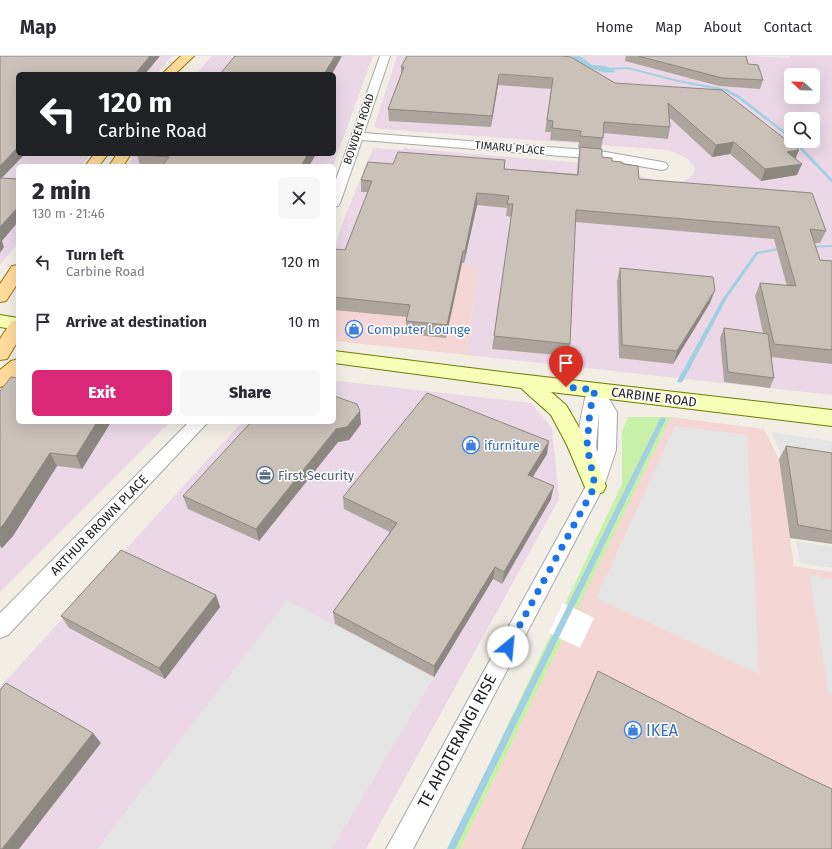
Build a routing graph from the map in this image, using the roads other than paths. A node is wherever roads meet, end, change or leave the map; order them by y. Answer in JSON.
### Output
{"nodes":[{"id":1,"x":385,"y":56,"type":"edge"},
{"id":2,"x":193,"y":57,"type":"edge"},
{"id":3,"x":171,"y":72,"type":"edge"},
{"id":4,"x":185,"y":72,"type":"edge"},
{"id":5,"x":357,"y":136,"type":"junction"},
{"id":6,"x":662,"y":166,"type":"dead end"},
{"id":7,"x":336,"y":197,"type":"edge"},
{"id":8,"x":16,"y":273,"type":"edge"},
{"id":9,"x":0,"y":297,"type":"edge"},
{"id":10,"x":0,"y":321,"type":"edge"},
{"id":11,"x":16,"y":325,"type":"edge"},
{"id":12,"x":16,"y":328,"type":"edge"},
{"id":13,"x":0,"y":354,"type":"edge"},
{"id":14,"x":336,"y":357,"type":"edge"},
{"id":15,"x":16,"y":368,"type":"edge"},
{"id":16,"x":0,"y":380,"type":"edge"},
{"id":17,"x":527,"y":382,"type":"junction"},
{"id":18,"x":595,"y":390,"type":"junction"},
{"id":19,"x":832,"y":418,"type":"edge"},
{"id":20,"x":196,"y":424,"type":"edge"},
{"id":21,"x":595,"y":486,"type":"junction"},
{"id":22,"x":0,"y":628,"type":"edge"},
{"id":23,"x":399,"y":849,"type":"edge"}],
"edges":[{"from":1,"to":5,"type":"street","name":"BOWDEN ROAD"},
{"from":2,"to":3,"type":"main road"},
{"from":2,"to":4,"type":"main road"},
{"from":5,"to":6,"type":"street","name":"TIMARU PLACE"},
{"from":5,"to":7,"type":"street","name":"BOWDEN ROAD"},
{"from":8,"to":9,"type":"main road"},
{"from":10,"to":11,"type":"main road"},
{"from":12,"to":13,"type":"main road"},
{"from":14,"to":17,"type":"main road","name":"CARBINE ROAD"},
{"from":15,"to":16,"type":"main road"},
{"from":17,"to":18,"type":"main road","name":"CARBINE ROAD"},
{"from":17,"to":21,"type":"main road"},
{"from":18,"to":19,"type":"main road","name":"CARBINE ROAD"},
{"from":18,"to":21,"type":"street"},
{"from":20,"to":22,"type":"street","name":"ARTHUR BROWN PLACE"},
{"from":21,"to":23,"type":"street","name":"TE AHOTERANGI RISE"}]}
